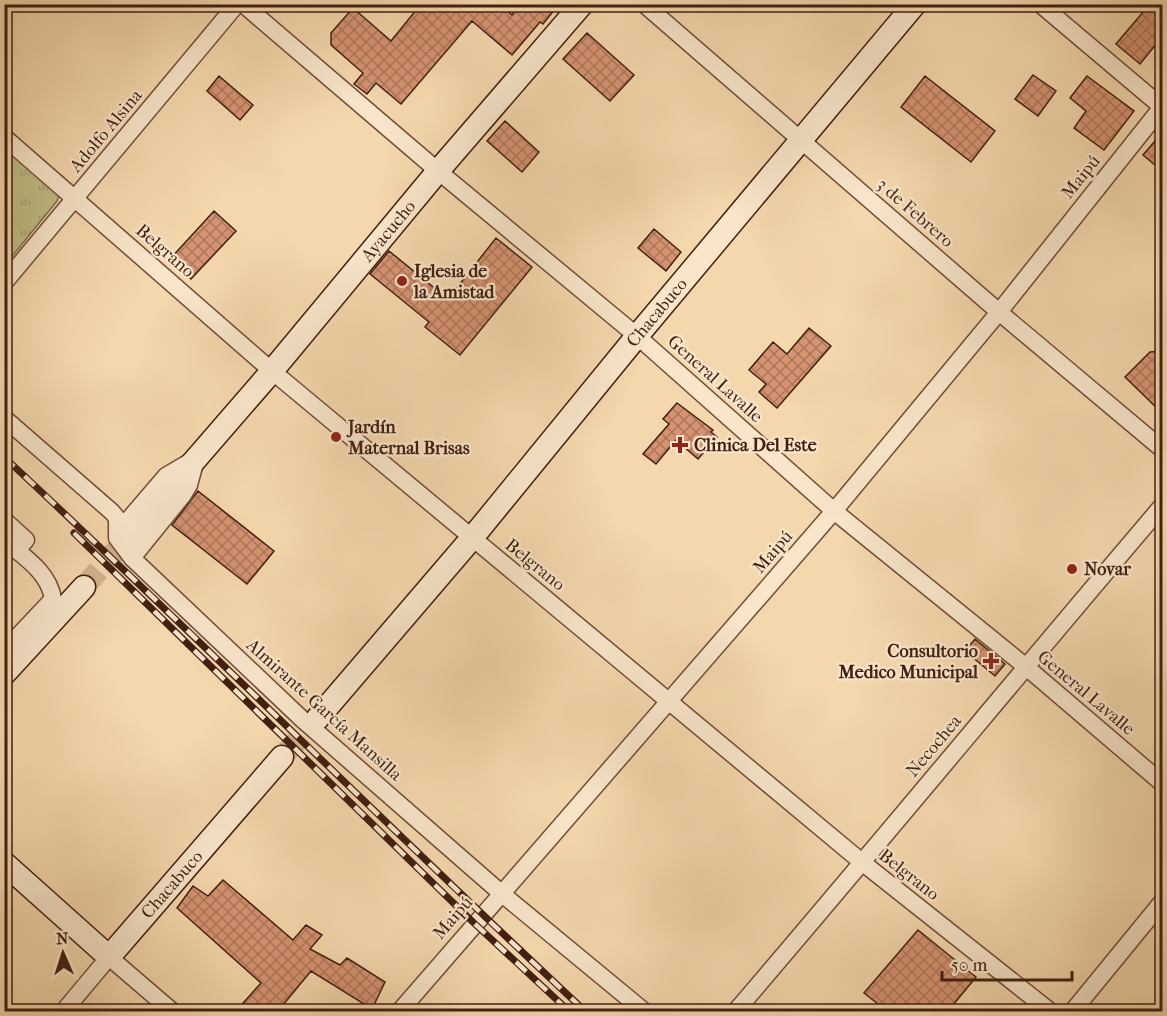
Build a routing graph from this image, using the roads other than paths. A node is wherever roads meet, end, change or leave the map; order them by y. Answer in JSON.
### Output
{"nodes":[{"id":1,"x":237,"y":4,"type":"edge"},
{"id":2,"x":243,"y":4,"type":"edge"},
{"id":3,"x":582,"y":4,"type":"edge"},
{"id":4,"x":644,"y":4,"type":"edge"},
{"id":5,"x":915,"y":4,"type":"edge"},
{"id":6,"x":1040,"y":4,"type":"edge"},
{"id":7,"x":1162,"y":107,"type":"edge"},
{"id":8,"x":4,"y":137,"type":"edge"},
{"id":9,"x":802,"y":140,"type":"junction"},
{"id":10,"x":438,"y":171,"type":"junction"},
{"id":11,"x":75,"y":197,"type":"junction"},
{"id":12,"x":4,"y":283,"type":"edge"},
{"id":13,"x":999,"y":312,"type":"junction"},
{"id":14,"x":637,"y":336,"type":"junction"},
{"id":15,"x":272,"y":372,"type":"junction"},
{"id":16,"x":4,"y":418,"type":"edge"},
{"id":17,"x":1162,"y":449,"type":"edge"},
{"id":18,"x":196,"y":458,"type":"junction"},
{"id":19,"x":1162,"y":507,"type":"edge"},
{"id":20,"x":834,"y":511,"type":"junction"},
{"id":21,"x":4,"y":520,"type":"edge"},
{"id":22,"x":124,"y":534,"type":"junction"},
{"id":23,"x":472,"y":538,"type":"junction"},
{"id":24,"x":10,"y":545,"type":"edge"},
{"id":25,"x":132,"y":558,"type":"junction"},
{"id":26,"x":84,"y":587,"type":"tunnel mouth"},
{"id":27,"x":1025,"y":666,"type":"junction"},
{"id":28,"x":11,"y":667,"type":"edge"},
{"id":29,"x":670,"y":701,"type":"junction"},
{"id":30,"x":310,"y":719,"type":"junction"},
{"id":31,"x":282,"y":757,"type":"tunnel mouth"},
{"id":32,"x":1162,"y":783,"type":"edge"},
{"id":33,"x":863,"y":863,"type":"junction"},
{"id":34,"x":7,"y":872,"type":"edge"},
{"id":35,"x":501,"y":893,"type":"junction"},
{"id":36,"x":1162,"y":902,"type":"edge"},
{"id":37,"x":109,"y":957,"type":"junction"},
{"id":38,"x":63,"y":1011,"type":"edge"},
{"id":39,"x":173,"y":1011,"type":"edge"},
{"id":40,"x":399,"y":1011,"type":"edge"},
{"id":41,"x":645,"y":1011,"type":"edge"},
{"id":42,"x":735,"y":1011,"type":"edge"},
{"id":43,"x":1051,"y":1011,"type":"edge"},
{"id":44,"x":1072,"y":1011,"type":"edge"}],
"edges":[{"from":1,"to":11,"type":"street","name":"Adolfo Alsina"},
{"from":2,"to":10,"type":"street","name":"General Lavalle"},
{"from":3,"to":10,"type":"street","name":"Ayacucho"},
{"from":4,"to":9,"type":"street","name":"3 de Febrero"},
{"from":5,"to":9,"type":"street","name":"Chacabuco"},
{"from":6,"to":7,"type":"street"},
{"from":7,"to":13,"type":"street","name":"Maipú"},
{"from":8,"to":11,"type":"street","name":"Belgrano"},
{"from":9,"to":13,"type":"street","name":"3 de Febrero"},
{"from":9,"to":14,"type":"street","name":"Chacabuco"},
{"from":10,"to":14,"type":"street","name":"General Lavalle"},
{"from":10,"to":15,"type":"street","name":"Ayacucho"},
{"from":11,"to":12,"type":"street","name":"Adolfo Alsina"},
{"from":11,"to":15,"type":"street","name":"Belgrano"},
{"from":13,"to":17,"type":"street","name":"3 de Febrero"},
{"from":13,"to":20,"type":"street","name":"Maipú"},
{"from":14,"to":20,"type":"street","name":"General Lavalle"},
{"from":14,"to":23,"type":"street","name":"Chacabuco"},
{"from":15,"to":18,"type":"street","name":"Ayacucho"},
{"from":15,"to":23,"type":"street","name":"Belgrano"},
{"from":16,"to":22,"type":"street","name":"Almirante García Mansilla"},
{"from":18,"to":22,"type":"street"},
{"from":18,"to":25,"type":"street","name":"Ayacucho"},
{"from":19,"to":27,"type":"street","name":"Necochea"},
{"from":20,"to":27,"type":"street","name":"General Lavalle"},
{"from":20,"to":29,"type":"street","name":"Maipú"},
{"from":21,"to":24,"type":"street"},
{"from":22,"to":25,"type":"street","name":"Almirante García Mansilla"},
{"from":23,"to":29,"type":"street","name":"Belgrano"},
{"from":23,"to":30,"type":"street","name":"Chacabuco"},
{"from":24,"to":28,"type":"street"},
{"from":25,"to":30,"type":"street","name":"Almirante García Mansilla"},
{"from":26,"to":28,"type":"street"},
{"from":27,"to":32,"type":"street","name":"General Lavalle"},
{"from":27,"to":33,"type":"street","name":"Necochea"},
{"from":29,"to":33,"type":"street","name":"Belgrano"},
{"from":29,"to":35,"type":"street","name":"Maipú"},
{"from":30,"to":35,"type":"street","name":"Almirante García Mansilla"},
{"from":31,"to":37,"type":"street","name":"Chacabuco"},
{"from":33,"to":42,"type":"street","name":"Necochea"},
{"from":33,"to":43,"type":"street","name":"Belgrano"},
{"from":34,"to":37,"type":"street"},
{"from":35,"to":40,"type":"street","name":"Maipú"},
{"from":35,"to":41,"type":"street","name":"Almirante García Mansilla"},
{"from":36,"to":44,"type":"street"},
{"from":37,"to":38,"type":"street","name":"Chacabuco"},
{"from":37,"to":39,"type":"street"}]}
